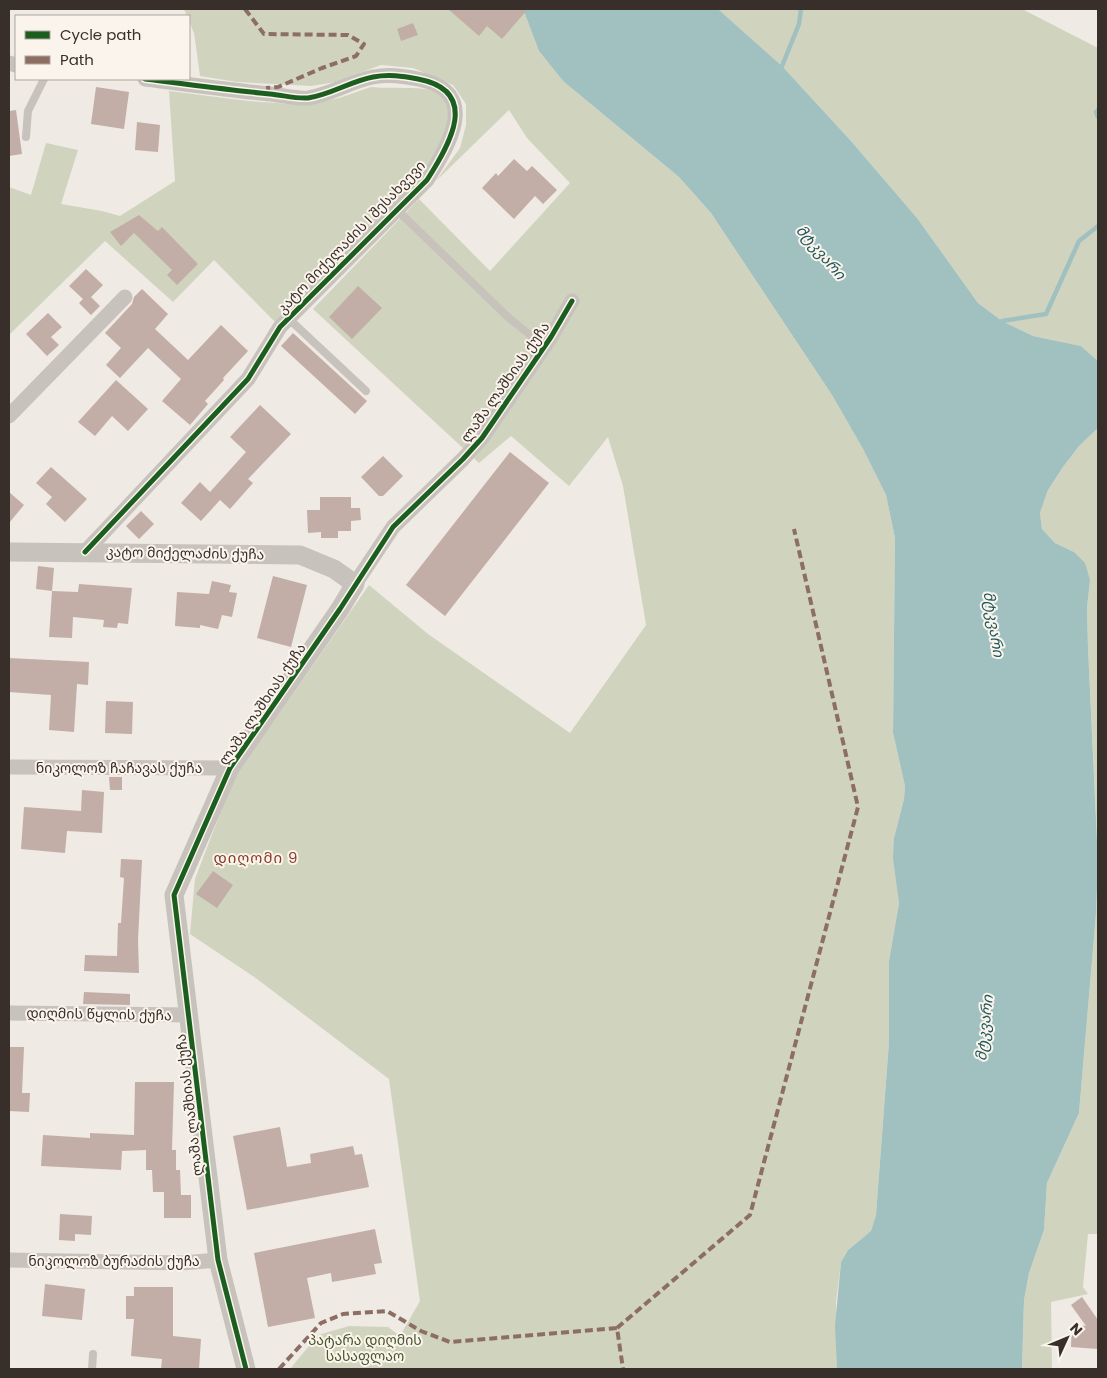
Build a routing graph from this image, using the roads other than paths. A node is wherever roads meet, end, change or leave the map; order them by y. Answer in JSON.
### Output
{"nodes":[{"id":1,"x":44,"y":80,"type":"edge"},
{"id":2,"x":152,"y":80,"type":"edge"},
{"id":3,"x":26,"y":137,"type":"dead end"},
{"id":4,"x":397,"y":210,"type":"junction"},
{"id":5,"x":125,"y":297,"type":"dead end"},
{"id":6,"x":572,"y":301,"type":"dead end"},
{"id":7,"x":289,"y":318,"type":"junction"},
{"id":8,"x":545,"y":347,"type":"junction"},
{"id":9,"x":366,"y":391,"type":"dead end"},
{"id":10,"x":9,"y":416,"type":"edge"},
{"id":11,"x":9,"y":552,"type":"edge"},
{"id":12,"x":85,"y":552,"type":"junction"},
{"id":13,"x":354,"y":584,"type":"junction"},
{"id":14,"x":9,"y":767,"type":"edge"},
{"id":15,"x":230,"y":768,"type":"junction"},
{"id":16,"x":9,"y":1013,"type":"edge"},
{"id":17,"x":190,"y":1015,"type":"junction"},
{"id":18,"x":9,"y":1260,"type":"edge"},
{"id":19,"x":218,"y":1260,"type":"junction"},
{"id":20,"x":92,"y":1354,"type":"dead end"},
{"id":21,"x":92,"y":1369,"type":"edge"},
{"id":22,"x":246,"y":1369,"type":"edge"}],
"edges":[{"from":1,"to":3,"type":"lane"},
{"from":2,"to":4,"type":"street","name":"კატო მიქელაძის I შესახვევი"},
{"from":4,"to":7,"type":"street","name":"კატო მიქელაძის I შესახვევი"},
{"from":4,"to":8,"type":"lane"},
{"from":5,"to":10,"type":"street"},
{"from":6,"to":8,"type":"street","name":"ლაშა ლაშხიას ქუჩა"},
{"from":7,"to":9,"type":"lane"},
{"from":7,"to":12,"type":"street","name":"კატო მიქელაძის I შესახვევი"},
{"from":8,"to":13,"type":"street","name":"ლაშა ლაშხიას ქუჩა"},
{"from":11,"to":12,"type":"street","name":"კატო მიქელაძის ქუჩა"},
{"from":12,"to":13,"type":"street","name":"კატო მიქელაძის ქუჩა"},
{"from":13,"to":15,"type":"street","name":"ლაშა ლაშხიას ქუჩა"},
{"from":14,"to":15,"type":"street","name":"ნიკოლოზ ჩაჩავას ქუჩა"},
{"from":15,"to":17,"type":"street","name":"ლაშა ლაშხიას ქუჩა"},
{"from":16,"to":17,"type":"street","name":"დიღმის წყლის ქუჩა"},
{"from":17,"to":19,"type":"street","name":"ლაშა ლაშხიას ქუჩა"},
{"from":18,"to":19,"type":"street","name":"ნიკოლოზ ბურაძის ქუჩა"},
{"from":19,"to":22,"type":"street","name":"ლაშა ლაშხიას ქუჩა"},
{"from":20,"to":21,"type":"lane"}]}
